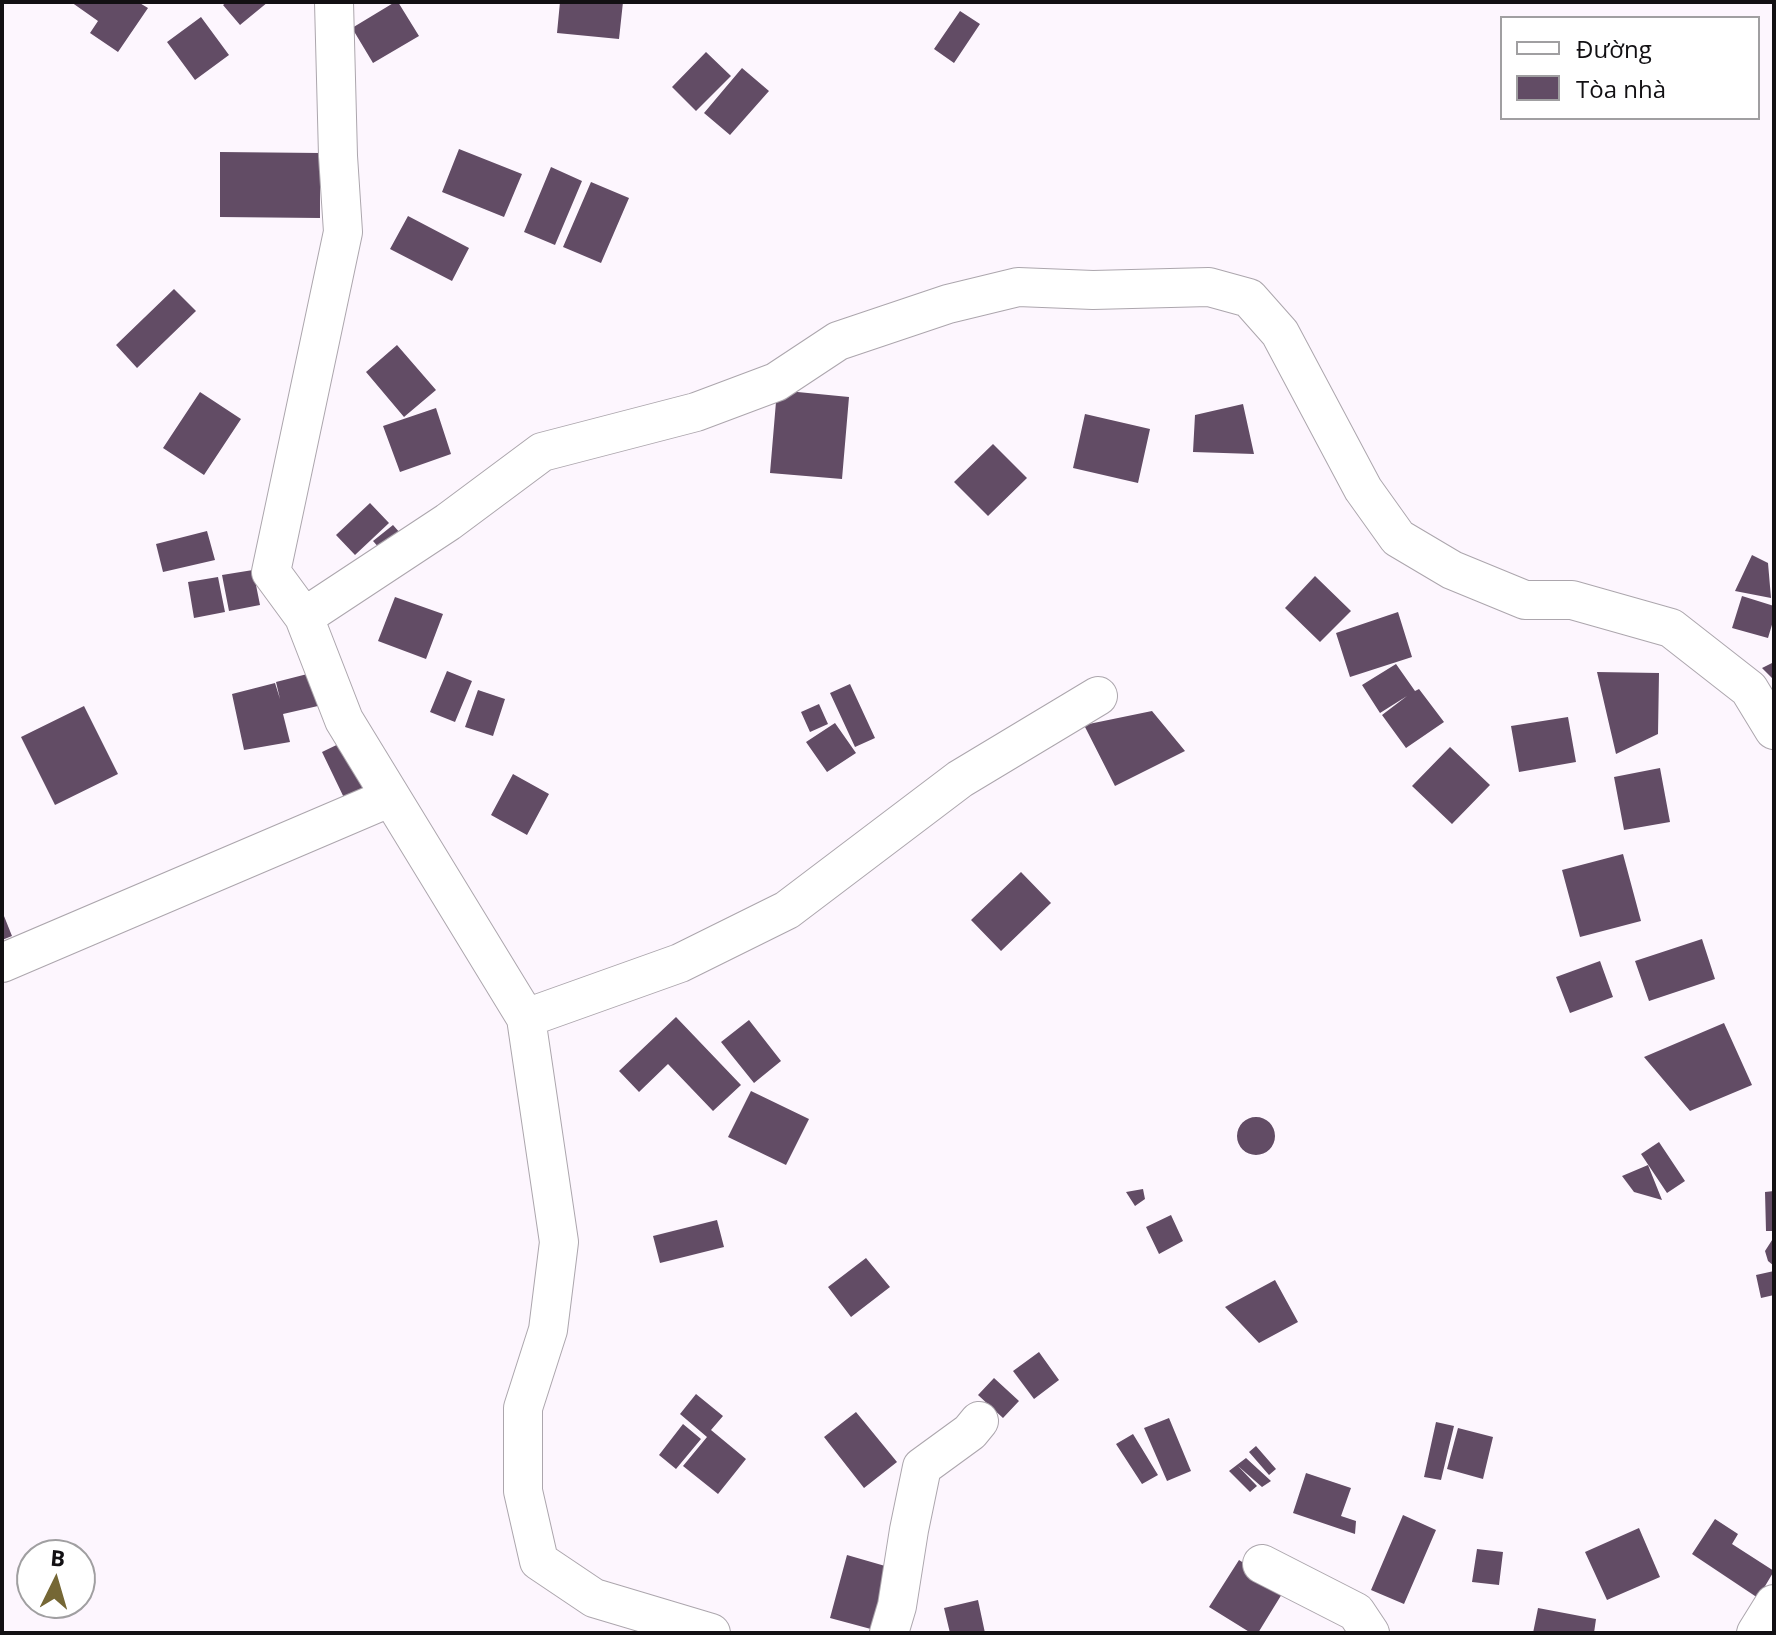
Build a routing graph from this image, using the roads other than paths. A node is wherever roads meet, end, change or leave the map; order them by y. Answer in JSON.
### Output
{"nodes":[{"id":1,"x":334,"y":2,"type":"edge"},
{"id":2,"x":304,"y":617,"type":"junction"},
{"id":3,"x":1098,"y":696,"type":"dead end"},
{"id":4,"x":1774,"y":730,"type":"edge"},
{"id":5,"x":391,"y":797,"type":"junction"},
{"id":6,"x":2,"y":963,"type":"edge"},
{"id":7,"x":526,"y":1018,"type":"junction"},
{"id":8,"x":979,"y":1421,"type":"dead end"},
{"id":9,"x":1262,"y":1564,"type":"dead end"},
{"id":10,"x":1774,"y":1604,"type":"edge"},
{"id":11,"x":595,"y":1616,"type":"edge"},
{"id":12,"x":711,"y":1633,"type":"edge"},
{"id":13,"x":889,"y":1633,"type":"edge"},
{"id":14,"x":1370,"y":1633,"type":"edge"},
{"id":15,"x":1756,"y":1633,"type":"edge"}],
"edges":[{"from":1,"to":2,"type":"street"},
{"from":2,"to":4,"type":"street"},
{"from":2,"to":5,"type":"street"},
{"from":3,"to":7,"type":"street"},
{"from":5,"to":6,"type":"street"},
{"from":5,"to":7,"type":"street"},
{"from":7,"to":11,"type":"street"},
{"from":8,"to":13,"type":"street"},
{"from":9,"to":14,"type":"street"},
{"from":10,"to":15,"type":"street"},
{"from":11,"to":12,"type":"street"}]}
